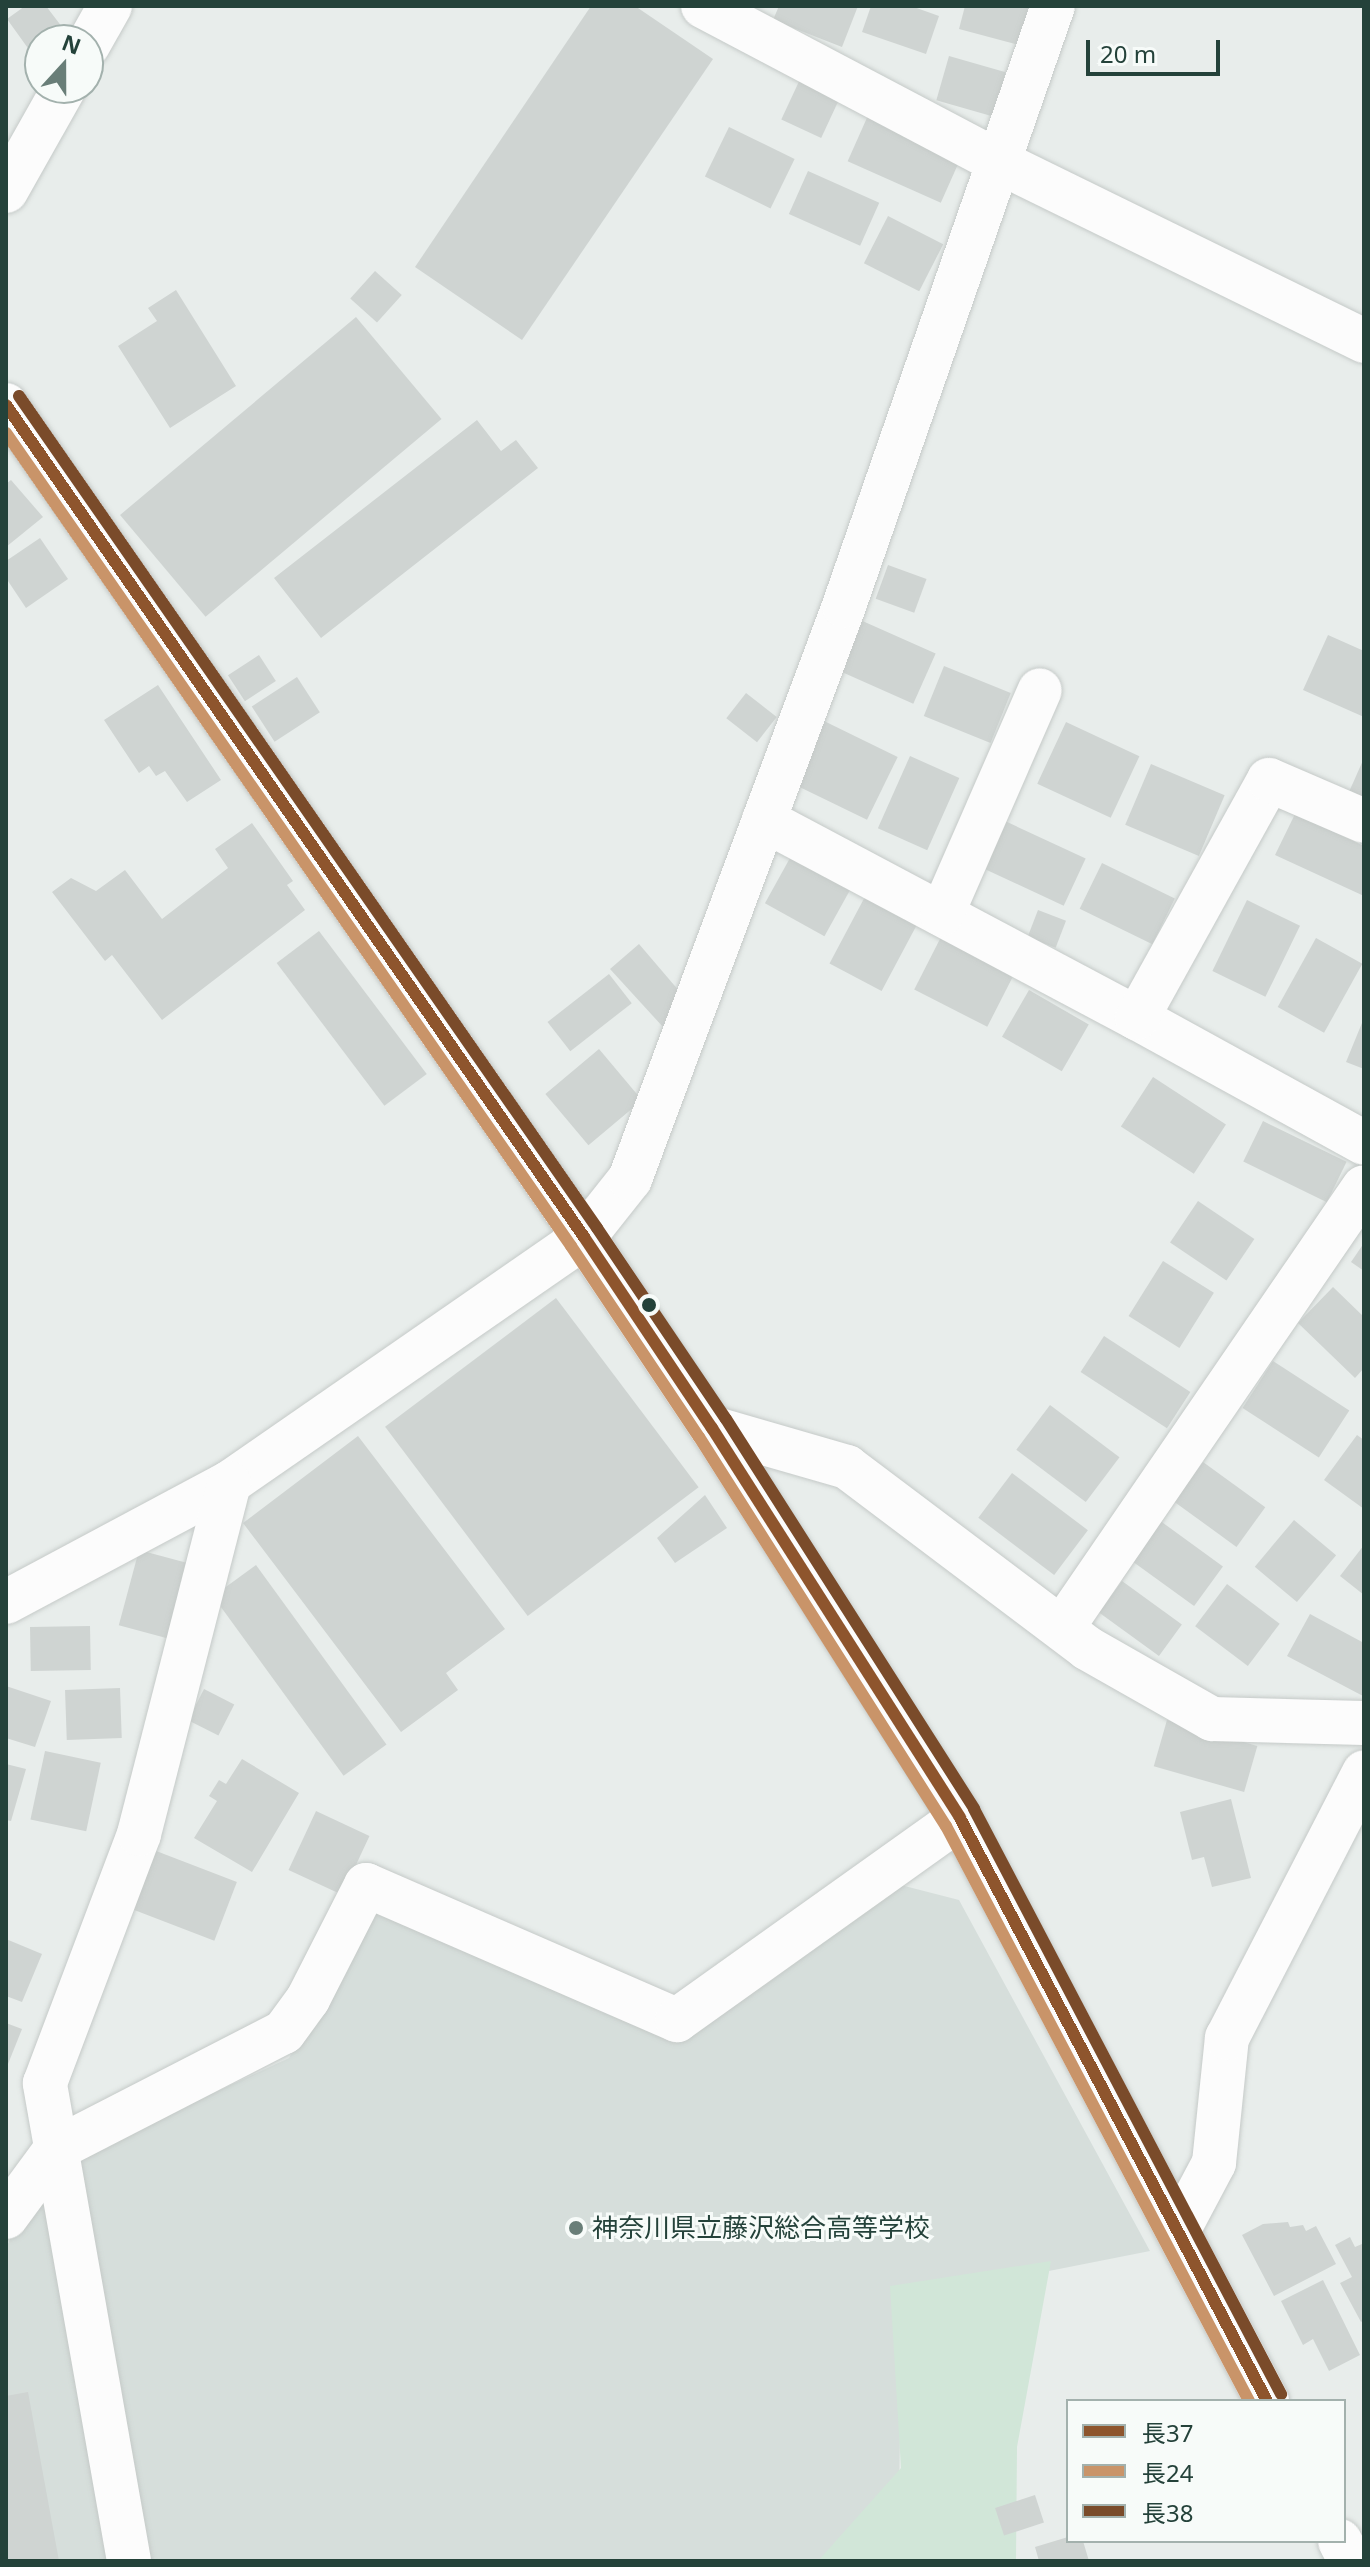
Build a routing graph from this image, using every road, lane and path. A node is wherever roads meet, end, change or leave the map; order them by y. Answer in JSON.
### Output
{"nodes":[{"id":1,"x":110,"y":6,"type":"edge"},
{"id":2,"x":703,"y":6,"type":"edge"},
{"id":3,"x":1053,"y":6,"type":"edge"},
{"id":4,"x":100,"y":24,"type":"edge"},
{"id":5,"x":55,"y":104,"type":"edge"},
{"id":6,"x":999,"y":162,"type":"junction"},
{"id":7,"x":6,"y":191,"type":"edge"},
{"id":8,"x":1364,"y":341,"type":"edge"},
{"id":9,"x":6,"y":405,"type":"edge"},
{"id":10,"x":1040,"y":690,"type":"dead end"},
{"id":11,"x":764,"y":820,"type":"junction"},
{"id":12,"x":1364,"y":821,"type":"edge"},
{"id":13,"x":942,"y":914,"type":"junction"},
{"id":14,"x":1137,"y":1018,"type":"junction"},
{"id":15,"x":1364,"y":1143,"type":"edge"},
{"id":16,"x":1364,"y":1187,"type":"edge"},
{"id":17,"x":584,"y":1237,"type":"junction"},
{"id":18,"x":712,"y":1428,"type":"junction"},
{"id":19,"x":229,"y":1483,"type":"junction"},
{"id":20,"x":6,"y":1602,"type":"edge"},
{"id":21,"x":1062,"y":1628,"type":"junction"},
{"id":22,"x":1364,"y":1723,"type":"edge"},
{"id":23,"x":1364,"y":1772,"type":"edge"},
{"id":24,"x":960,"y":1818,"type":"junction"},
{"id":25,"x":56,"y":2149,"type":"junction"},
{"id":26,"x":6,"y":2217,"type":"edge"},
{"id":27,"x":1179,"y":2229,"type":"junction"},
{"id":28,"x":1266,"y":2399,"type":"edge"},
{"id":29,"x":1341,"y":2543,"type":"edge"},
{"id":30,"x":129,"y":2561,"type":"edge"},
{"id":31,"x":1350,"y":2561,"type":"edge"}],
"edges":[{"from":1,"to":4,"type":"street"},
{"from":2,"to":6,"type":"street"},
{"from":3,"to":6,"type":"street"},
{"from":5,"to":7,"type":"street"},
{"from":6,"to":8,"type":"street"},
{"from":6,"to":11,"type":"street"},
{"from":9,"to":17,"type":"street"},
{"from":10,"to":13,"type":"street"},
{"from":11,"to":13,"type":"street"},
{"from":11,"to":17,"type":"street"},
{"from":12,"to":14,"type":"street"},
{"from":13,"to":14,"type":"street"},
{"from":14,"to":15,"type":"street"},
{"from":16,"to":21,"type":"street"},
{"from":17,"to":18,"type":"street"},
{"from":17,"to":19,"type":"street"},
{"from":18,"to":21,"type":"street"},
{"from":18,"to":24,"type":"street"},
{"from":19,"to":20,"type":"street"},
{"from":19,"to":25,"type":"street"},
{"from":21,"to":22,"type":"street"},
{"from":23,"to":27,"type":"street"},
{"from":24,"to":25,"type":"street"},
{"from":24,"to":27,"type":"street"},
{"from":25,"to":26,"type":"street"},
{"from":25,"to":30,"type":"street"},
{"from":27,"to":28,"type":"street"},
{"from":29,"to":31,"type":"street"}]}
